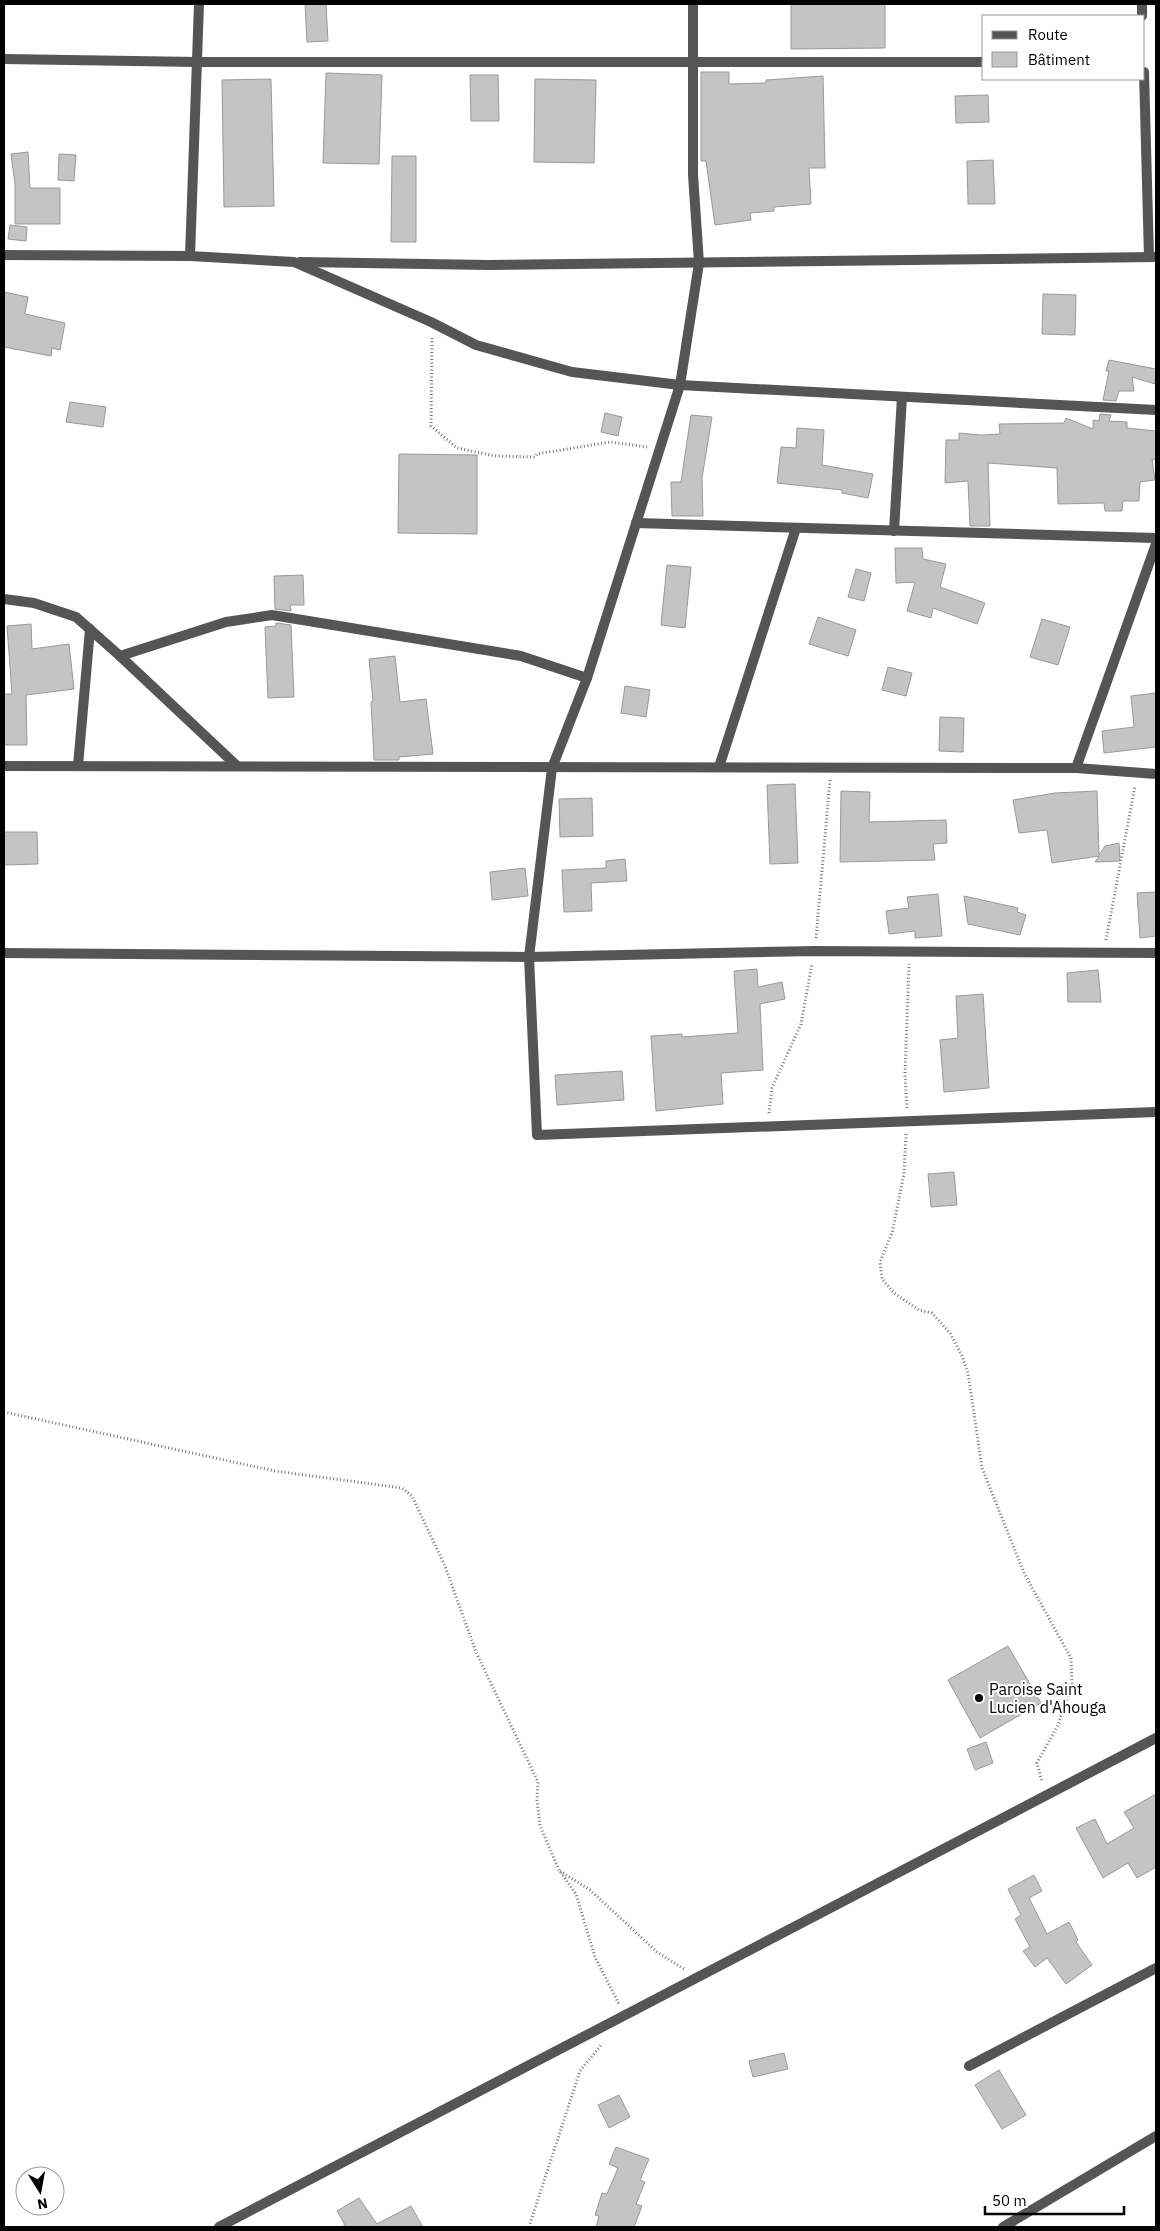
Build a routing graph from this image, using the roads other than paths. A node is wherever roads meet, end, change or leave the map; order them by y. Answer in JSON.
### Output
{"nodes":[{"id":1,"x":199,"y":4,"type":"edge"},
{"id":2,"x":693,"y":4,"type":"edge"},
{"id":3,"x":4,"y":59,"type":"edge"},
{"id":4,"x":692,"y":61,"type":"junction"},
{"id":5,"x":197,"y":62,"type":"junction"},
{"id":6,"x":982,"y":62,"type":"edge"},
{"id":7,"x":1144,"y":80,"type":"edge"},
{"id":8,"x":4,"y":254,"type":"edge"},
{"id":9,"x":190,"y":256,"type":"junction"},
{"id":10,"x":1153,"y":257,"type":"edge"},
{"id":11,"x":294,"y":262,"type":"junction"},
{"id":12,"x":700,"y":263,"type":"junction"},
{"id":13,"x":680,"y":385,"type":"junction"},
{"id":14,"x":902,"y":397,"type":"junction"},
{"id":15,"x":1156,"y":410,"type":"edge"},
{"id":16,"x":636,"y":523,"type":"junction"},
{"id":17,"x":796,"y":528,"type":"junction"},
{"id":18,"x":894,"y":530,"type":"junction"},
{"id":19,"x":1156,"y":538,"type":"edge"},
{"id":20,"x":1156,"y":544,"type":"edge"},
{"id":21,"x":4,"y":599,"type":"edge"},
{"id":22,"x":90,"y":629,"type":"junction"},
{"id":23,"x":120,"y":656,"type":"junction"},
{"id":24,"x":587,"y":678,"type":"junction"},
{"id":25,"x":4,"y":766,"type":"edge"},
{"id":26,"x":78,"y":766,"type":"junction"},
{"id":27,"x":237,"y":766,"type":"junction"},
{"id":28,"x":719,"y":767,"type":"junction"},
{"id":29,"x":552,"y":768,"type":"junction"},
{"id":30,"x":1076,"y":768,"type":"junction"},
{"id":31,"x":1156,"y":774,"type":"edge"},
{"id":32,"x":4,"y":952,"type":"edge"},
{"id":33,"x":1156,"y":953,"type":"edge"},
{"id":34,"x":529,"y":957,"type":"junction"},
{"id":35,"x":1156,"y":1112,"type":"edge"},
{"id":36,"x":1156,"y":1738,"type":"edge"},
{"id":37,"x":1156,"y":1968,"type":"edge"},
{"id":38,"x":969,"y":2066,"type":"dead end"},
{"id":39,"x":1156,"y":2136,"type":"edge"},
{"id":40,"x":219,"y":2227,"type":"edge"},
{"id":41,"x":1003,"y":2227,"type":"edge"}],
"edges":[{"from":1,"to":5,"type":"street"},
{"from":2,"to":4,"type":"street"},
{"from":3,"to":5,"type":"street"},
{"from":4,"to":5,"type":"street"},
{"from":4,"to":6,"type":"street"},
{"from":4,"to":12,"type":"street"},
{"from":5,"to":9,"type":"street"},
{"from":7,"to":10,"type":"street"},
{"from":8,"to":9,"type":"street"},
{"from":9,"to":11,"type":"street"},
{"from":10,"to":12,"type":"street"},
{"from":11,"to":12,"type":"street"},
{"from":11,"to":13,"type":"street"},
{"from":12,"to":13,"type":"street"},
{"from":13,"to":14,"type":"street"},
{"from":13,"to":16,"type":"street"},
{"from":14,"to":15,"type":"street"},
{"from":14,"to":18,"type":"street"},
{"from":16,"to":17,"type":"street"},
{"from":16,"to":24,"type":"street"},
{"from":17,"to":18,"type":"street"},
{"from":17,"to":28,"type":"street"},
{"from":18,"to":19,"type":"street"},
{"from":20,"to":30,"type":"street"},
{"from":21,"to":22,"type":"street"},
{"from":22,"to":23,"type":"street"},
{"from":22,"to":26,"type":"street"},
{"from":23,"to":24,"type":"street"},
{"from":23,"to":27,"type":"street"},
{"from":24,"to":29,"type":"street"},
{"from":25,"to":26,"type":"street"},
{"from":26,"to":27,"type":"street"},
{"from":27,"to":29,"type":"street"},
{"from":28,"to":29,"type":"street"},
{"from":28,"to":30,"type":"street"},
{"from":29,"to":34,"type":"street"},
{"from":30,"to":31,"type":"street"},
{"from":32,"to":34,"type":"street"},
{"from":33,"to":34,"type":"street"},
{"from":34,"to":35,"type":"street"},
{"from":36,"to":40,"type":"street"},
{"from":37,"to":38,"type":"street"},
{"from":39,"to":41,"type":"street"}]}
